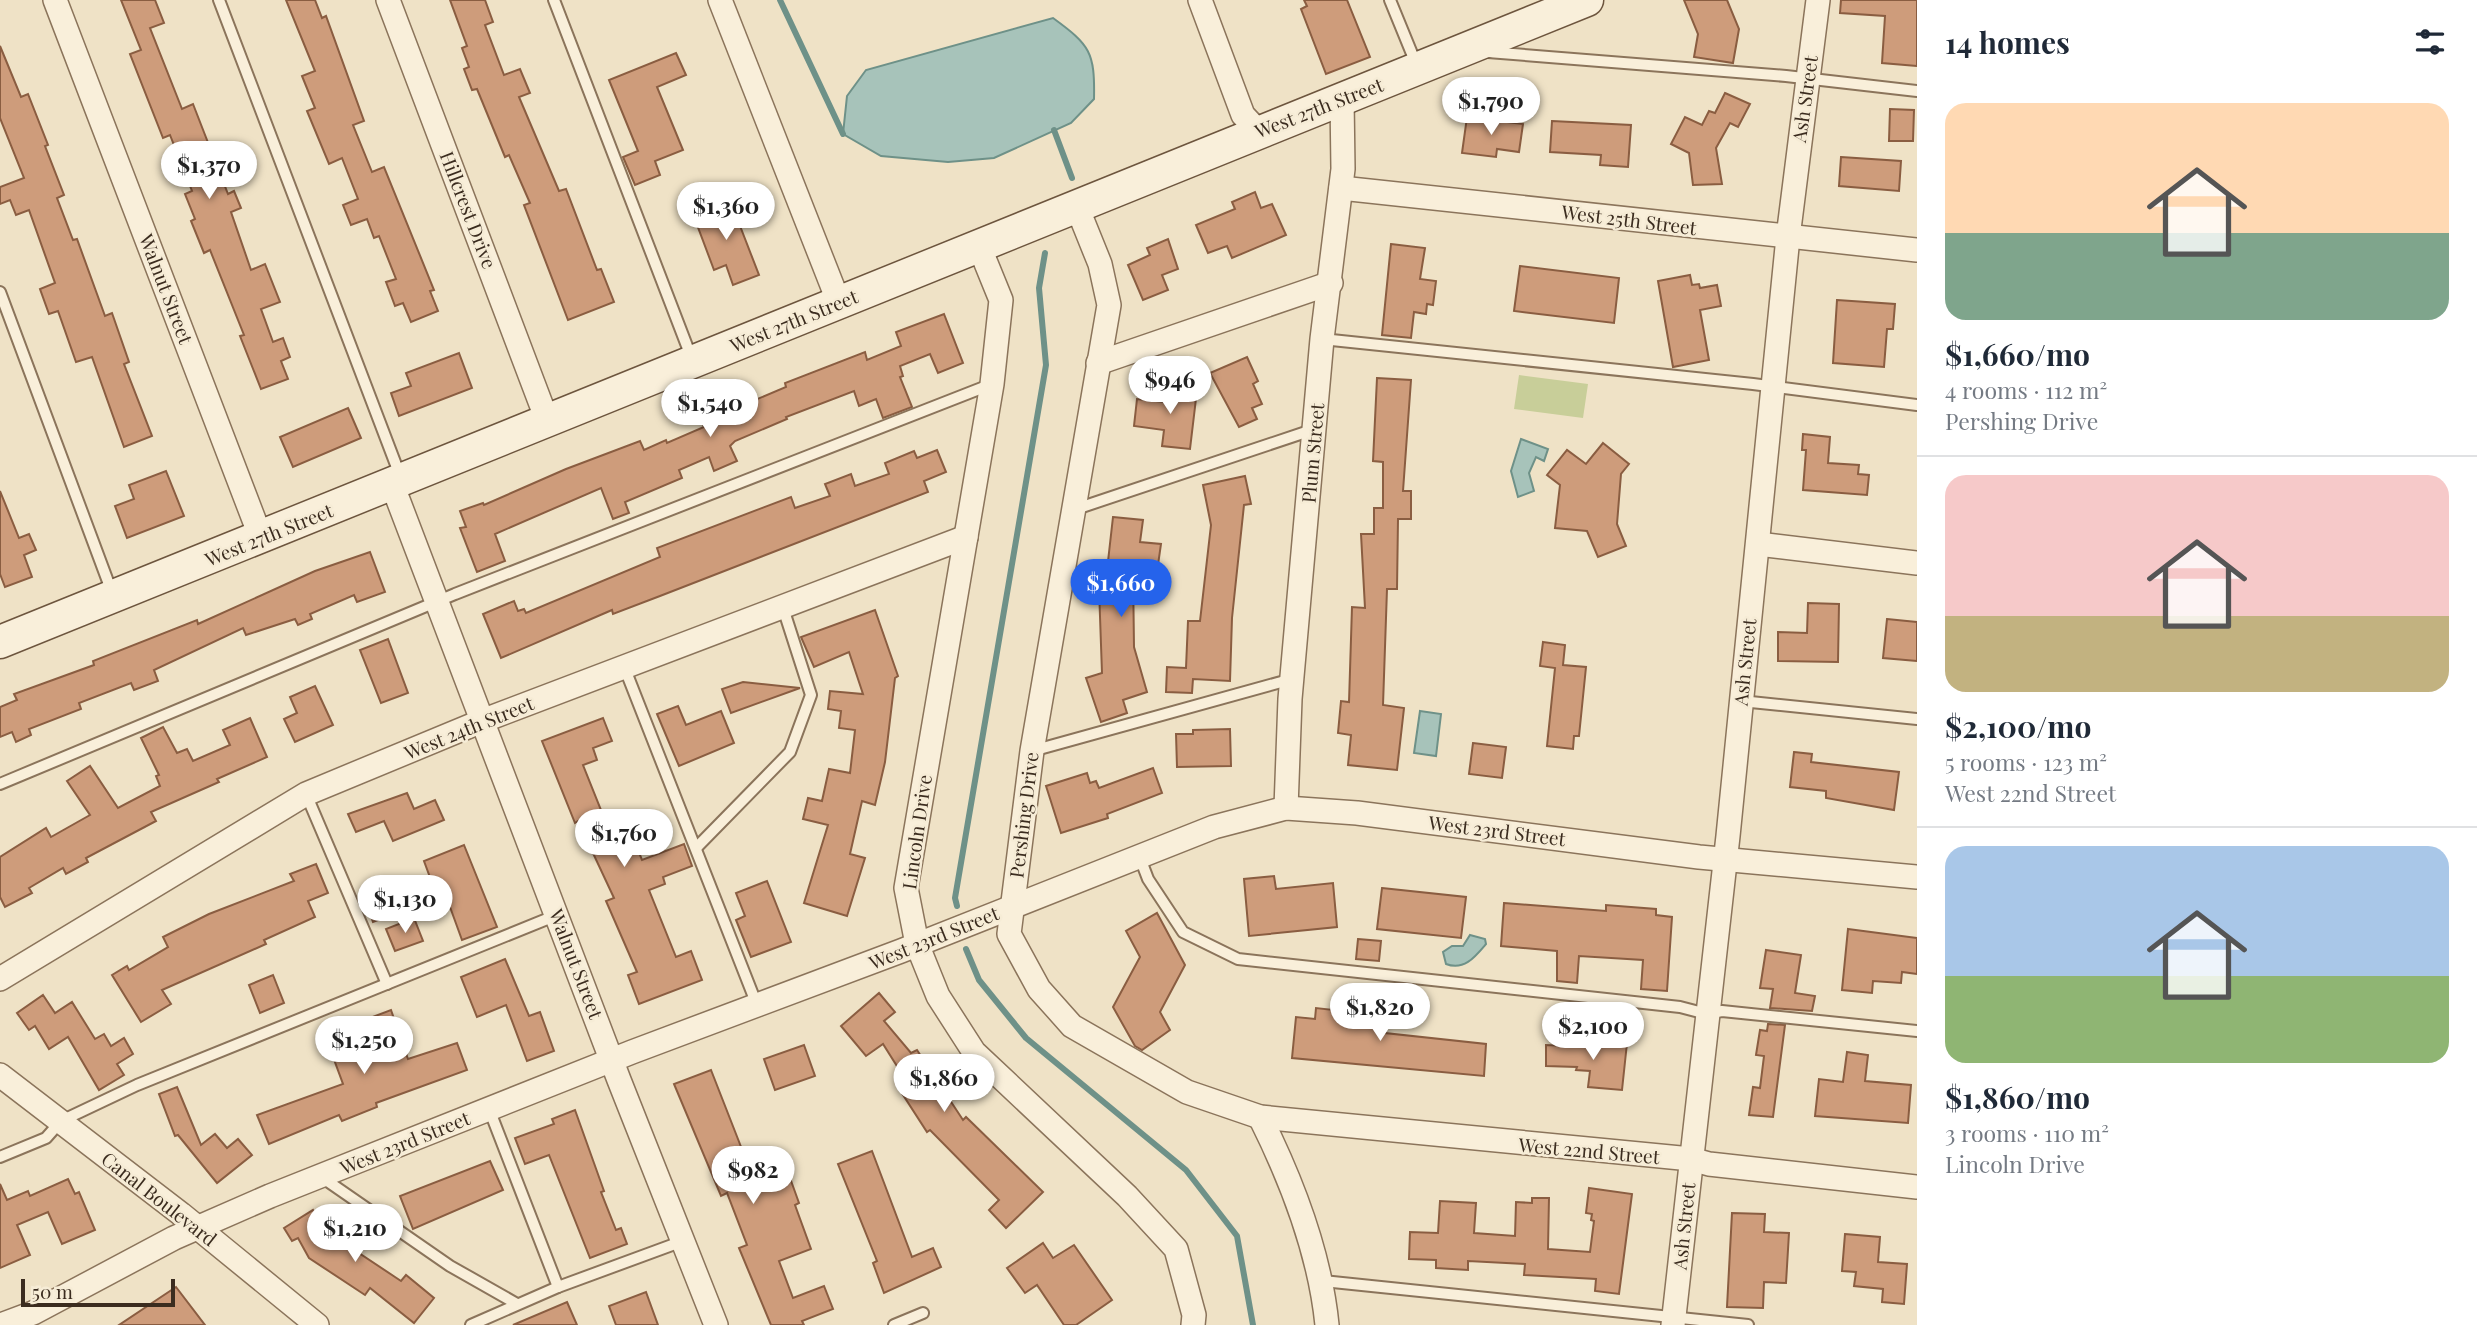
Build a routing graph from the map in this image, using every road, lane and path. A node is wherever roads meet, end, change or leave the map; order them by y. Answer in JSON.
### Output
{"nodes":[{"id":1,"x":55,"y":0,"type":"edge"},
{"id":2,"x":219,"y":0,"type":"edge"},
{"id":3,"x":388,"y":0,"type":"edge"},
{"id":4,"x":554,"y":0,"type":"edge"},
{"id":5,"x":720,"y":0,"type":"edge"},
{"id":6,"x":1200,"y":0,"type":"edge"},
{"id":7,"x":1391,"y":0,"type":"edge"},
{"id":8,"x":1587,"y":0,"type":"edge"},
{"id":9,"x":1818,"y":0,"type":"edge"},
{"id":10,"x":1553,"y":6,"type":"edge"},
{"id":11,"x":1463,"y":51,"type":"junction"},
{"id":12,"x":1418,"y":68,"type":"junction"},
{"id":13,"x":1806,"y":78,"type":"junction"},
{"id":14,"x":1917,"y":91,"type":"edge"},
{"id":15,"x":1342,"y":99,"type":"junction"},
{"id":16,"x":1258,"y":131,"type":"junction"},
{"id":17,"x":1341,"y":188,"type":"junction"},
{"id":18,"x":1077,"y":207,"type":"junction"},
{"id":19,"x":1788,"y":237,"type":"junction"},
{"id":20,"x":979,"y":246,"type":"junction"},
{"id":21,"x":1917,"y":250,"type":"edge"},
{"id":22,"x":1331,"y":283,"type":"junction"},
{"id":23,"x":0,"y":292,"type":"edge"},
{"id":24,"x":839,"y":303,"type":"junction"},
{"id":25,"x":1322,"y":339,"type":"junction"},
{"id":26,"x":693,"y":362,"type":"junction"},
{"id":27,"x":1098,"y":363,"type":"junction"},
{"id":28,"x":992,"y":384,"type":"junction"},
{"id":29,"x":1774,"y":387,"type":"junction"},
{"id":30,"x":1917,"y":405,"type":"edge"},
{"id":31,"x":547,"y":420,"type":"junction"},
{"id":32,"x":1315,"y":429,"type":"junction"},
{"id":33,"x":397,"y":482,"type":"junction"},
{"id":34,"x":1073,"y":510,"type":"junction"},
{"id":35,"x":966,"y":537,"type":"junction"},
{"id":36,"x":261,"y":538,"type":"junction"},
{"id":37,"x":1758,"y":544,"type":"junction"},
{"id":38,"x":1917,"y":563,"type":"edge"},
{"id":39,"x":114,"y":597,"type":"junction"},
{"id":40,"x":437,"y":602,"type":"junction"},
{"id":41,"x":783,"y":608,"type":"junction"},
{"id":42,"x":0,"y":642,"type":"edge"},
{"id":43,"x":625,"y":669,"type":"junction"},
{"id":44,"x":1292,"y":679,"type":"junction"},
{"id":45,"x":1741,"y":701,"type":"junction"},
{"id":46,"x":1917,"y":719,"type":"edge"},
{"id":47,"x":482,"y":721,"type":"junction"},
{"id":48,"x":1032,"y":751,"type":"junction"},
{"id":49,"x":0,"y":784,"type":"edge"},
{"id":50,"x":306,"y":794,"type":"junction"},
{"id":51,"x":1286,"y":808,"type":"junction"},
{"id":52,"x":696,"y":848,"type":"junction"},
{"id":53,"x":1140,"y":858,"type":"junction"},
{"id":54,"x":1724,"y":859,"type":"junction"},
{"id":55,"x":1917,"y":877,"type":"edge"},
{"id":56,"x":1013,"y":906,"type":"junction"},
{"id":57,"x":558,"y":915,"type":"junction"},
{"id":58,"x":918,"y":944,"type":"junction"},
{"id":59,"x":0,"y":979,"type":"edge"},
{"id":60,"x":387,"y":984,"type":"junction"},
{"id":61,"x":757,"y":1006,"type":"junction"},
{"id":62,"x":1707,"y":1014,"type":"junction"},
{"id":63,"x":1917,"y":1031,"type":"edge"},
{"id":64,"x":612,"y":1061,"type":"junction"},
{"id":65,"x":0,"y":1075,"type":"edge"},
{"id":66,"x":489,"y":1109,"type":"junction"},
{"id":67,"x":1260,"y":1117,"type":"junction"},
{"id":68,"x":61,"y":1121,"type":"junction"},
{"id":69,"x":0,"y":1157,"type":"edge"},
{"id":70,"x":1690,"y":1159,"type":"junction"},
{"id":71,"x":320,"y":1176,"type":"junction"},
{"id":72,"x":1917,"y":1187,"type":"edge"},
{"id":73,"x":196,"y":1228,"type":"junction"},
{"id":74,"x":683,"y":1241,"type":"junction"},
{"id":75,"x":1323,"y":1281,"type":"junction"},
{"id":76,"x":558,"y":1287,"type":"junction"},
{"id":77,"x":517,"y":1304,"type":"junction"},
{"id":78,"x":923,"y":1313,"type":"dead end"},
{"id":79,"x":35,"y":1319,"type":"edge"},
{"id":80,"x":1674,"y":1321,"type":"edge"},
{"id":81,"x":1,"y":1325,"type":"edge"},
{"id":82,"x":317,"y":1325,"type":"edge"},
{"id":83,"x":471,"y":1325,"type":"edge"},
{"id":84,"x":716,"y":1325,"type":"edge"},
{"id":85,"x":894,"y":1325,"type":"edge"},
{"id":86,"x":1193,"y":1325,"type":"edge"},
{"id":87,"x":1327,"y":1325,"type":"edge"},
{"id":88,"x":1748,"y":1325,"type":"edge"}],
"edges":[{"from":1,"to":36,"type":"street","name":"Walnut Street"},
{"from":2,"to":33,"type":"lane"},
{"from":3,"to":31,"type":"street","name":"Hillcrest Drive"},
{"from":4,"to":26,"type":"lane"},
{"from":5,"to":24,"type":"street"},
{"from":6,"to":16,"type":"street"},
{"from":7,"to":12,"type":"lane"},
{"from":8,"to":10,"type":"main road","name":"West 27th Street"},
{"from":9,"to":13,"type":"street","name":"Ash Street"},
{"from":10,"to":11,"type":"main road","name":"West 27th Street"},
{"from":11,"to":12,"type":"main road","name":"West 27th Street"},
{"from":11,"to":13,"type":"lane"},
{"from":12,"to":15,"type":"main road","name":"West 27th Street"},
{"from":13,"to":14,"type":"lane"},
{"from":13,"to":19,"type":"street","name":"Ash Street"},
{"from":15,"to":16,"type":"main road","name":"West 27th Street"},
{"from":15,"to":17,"type":"street","name":"Plum Street"},
{"from":16,"to":18,"type":"main road","name":"West 27th Street"},
{"from":17,"to":19,"type":"street","name":"West 25th Street"},
{"from":17,"to":22,"type":"street","name":"Plum Street"},
{"from":18,"to":20,"type":"main road","name":"West 27th Street"},
{"from":18,"to":27,"type":"street","name":"Pershing Drive"},
{"from":19,"to":21,"type":"street","name":"West 25th Street"},
{"from":19,"to":29,"type":"street","name":"Ash Street"},
{"from":20,"to":24,"type":"main road","name":"West 27th Street"},
{"from":20,"to":28,"type":"street","name":"Lincoln Drive"},
{"from":22,"to":25,"type":"street","name":"Plum Street"},
{"from":22,"to":27,"type":"street"},
{"from":23,"to":39,"type":"lane"},
{"from":24,"to":26,"type":"main road","name":"West 27th Street"},
{"from":25,"to":29,"type":"lane"},
{"from":25,"to":32,"type":"street","name":"Plum Street"},
{"from":26,"to":31,"type":"main road","name":"West 27th Street"},
{"from":27,"to":34,"type":"street","name":"Pershing Drive"},
{"from":28,"to":35,"type":"street","name":"Lincoln Drive"},
{"from":28,"to":40,"type":"lane"},
{"from":29,"to":30,"type":"lane"},
{"from":29,"to":37,"type":"street","name":"Ash Street"},
{"from":31,"to":33,"type":"main road","name":"West 27th Street"},
{"from":32,"to":34,"type":"lane"},
{"from":32,"to":44,"type":"street","name":"Plum Street"},
{"from":33,"to":36,"type":"main road","name":"West 27th Street"},
{"from":33,"to":40,"type":"street","name":"Walnut Street"},
{"from":34,"to":48,"type":"street","name":"Pershing Drive"},
{"from":35,"to":41,"type":"street","name":"West 24th Street"},
{"from":35,"to":58,"type":"street","name":"Lincoln Drive"},
{"from":36,"to":39,"type":"main road","name":"West 27th Street"},
{"from":37,"to":38,"type":"street"},
{"from":37,"to":45,"type":"street","name":"Ash Street"},
{"from":39,"to":42,"type":"main road","name":"West 27th Street"},
{"from":40,"to":47,"type":"street","name":"Walnut Street"},
{"from":40,"to":49,"type":"lane"},
{"from":41,"to":43,"type":"street","name":"West 24th Street"},
{"from":41,"to":52,"type":"lane"},
{"from":43,"to":47,"type":"street","name":"West 24th Street"},
{"from":43,"to":52,"type":"lane"},
{"from":44,"to":48,"type":"lane"},
{"from":44,"to":51,"type":"street","name":"Plum Street"},
{"from":45,"to":46,"type":"lane"},
{"from":45,"to":54,"type":"street","name":"Ash Street"},
{"from":47,"to":50,"type":"street","name":"West 24th Street"},
{"from":47,"to":57,"type":"street","name":"Walnut Street"},
{"from":48,"to":56,"type":"street","name":"Pershing Drive"},
{"from":50,"to":59,"type":"street","name":"West 24th Street"},
{"from":50,"to":60,"type":"lane"},
{"from":51,"to":53,"type":"street","name":"West 23rd Street"},
{"from":51,"to":54,"type":"street","name":"West 23rd Street"},
{"from":52,"to":61,"type":"lane"},
{"from":53,"to":56,"type":"street","name":"West 23rd Street"},
{"from":53,"to":62,"type":"lane"},
{"from":54,"to":55,"type":"street","name":"West 23rd Street"},
{"from":54,"to":62,"type":"street","name":"Ash Street"},
{"from":56,"to":58,"type":"street","name":"West 23rd Street"},
{"from":56,"to":67,"type":"street","name":"Pershing Drive"},
{"from":57,"to":60,"type":"lane"},
{"from":57,"to":64,"type":"street","name":"Walnut Street"},
{"from":58,"to":61,"type":"street","name":"West 23rd Street"},
{"from":58,"to":86,"type":"street","name":"Lincoln Drive"},
{"from":60,"to":68,"type":"lane"},
{"from":61,"to":64,"type":"street","name":"West 23rd Street"},
{"from":62,"to":63,"type":"lane"},
{"from":62,"to":70,"type":"street","name":"Ash Street"},
{"from":64,"to":66,"type":"street","name":"West 23rd Street"},
{"from":64,"to":74,"type":"street","name":"Walnut Street"},
{"from":65,"to":68,"type":"street","name":"Canal Boulevard"},
{"from":66,"to":71,"type":"street","name":"West 23rd Street"},
{"from":66,"to":76,"type":"lane"},
{"from":67,"to":70,"type":"street","name":"West 22nd Street"},
{"from":67,"to":75,"type":"street"},
{"from":68,"to":69,"type":"lane"},
{"from":68,"to":73,"type":"street","name":"Canal Boulevard"},
{"from":70,"to":72,"type":"street","name":"West 22nd Street"},
{"from":70,"to":80,"type":"street","name":"Ash Street"},
{"from":71,"to":73,"type":"street","name":"West 23rd Street"},
{"from":71,"to":77,"type":"lane"},
{"from":73,"to":79,"type":"street","name":"West 23rd Street"},
{"from":73,"to":82,"type":"street","name":"Canal Boulevard"},
{"from":74,"to":76,"type":"lane"},
{"from":74,"to":84,"type":"street","name":"Walnut Street"},
{"from":75,"to":80,"type":"lane"},
{"from":75,"to":87,"type":"street"},
{"from":76,"to":77,"type":"lane"},
{"from":77,"to":83,"type":"lane"},
{"from":78,"to":85,"type":"lane"},
{"from":79,"to":81,"type":"street","name":"West 23rd Street"},
{"from":80,"to":88,"type":"lane"}]}
